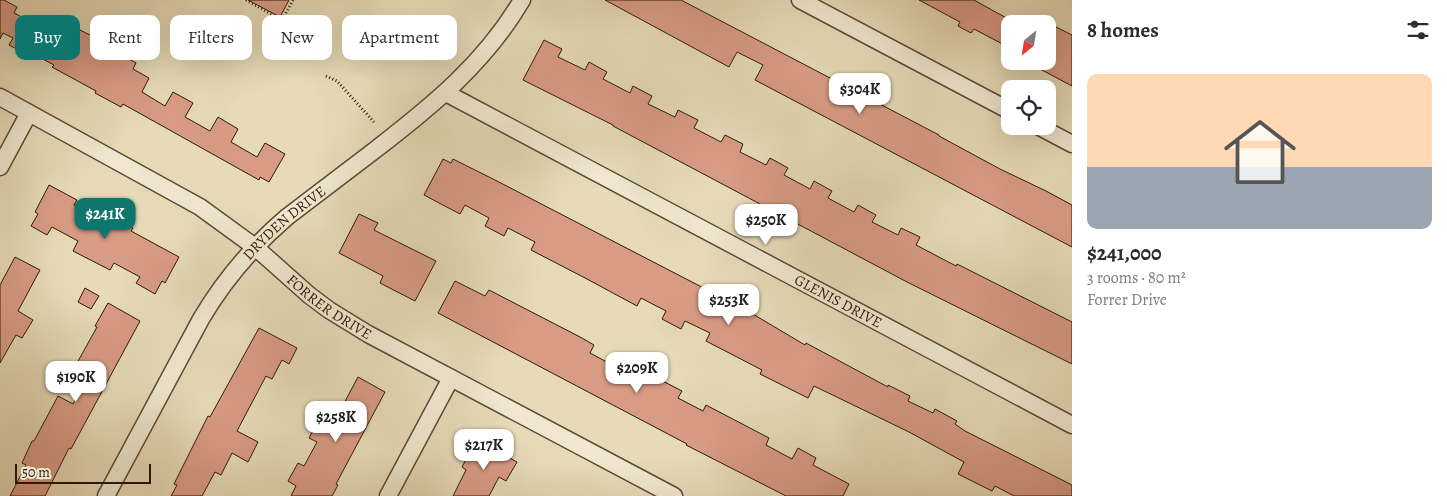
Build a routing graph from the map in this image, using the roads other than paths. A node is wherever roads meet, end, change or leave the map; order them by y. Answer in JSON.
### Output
{"nodes":[{"id":1,"x":522,"y":0,"type":"edge"},
{"id":2,"x":800,"y":0,"type":"edge"},
{"id":3,"x":446,"y":93,"type":"junction"},
{"id":4,"x":0,"y":98,"type":"edge"},
{"id":5,"x":1001,"y":106,"type":"edge"},
{"id":6,"x":29,"y":113,"type":"junction"},
{"id":7,"x":1055,"y":135,"type":"edge"},
{"id":8,"x":1072,"y":144,"type":"edge"},
{"id":9,"x":0,"y":167,"type":"edge"},
{"id":10,"x":255,"y":247,"type":"junction"},
{"id":11,"x":451,"y":378,"type":"junction"},
{"id":12,"x":1072,"y":425,"type":"edge"},
{"id":13,"x":672,"y":495,"type":"edge"},
{"id":14,"x":106,"y":496,"type":"edge"},
{"id":15,"x":388,"y":496,"type":"edge"}],
"edges":[{"from":1,"to":3,"type":"street","name":"DRYDEN DRIVE"},
{"from":2,"to":5,"type":"street"},
{"from":3,"to":10,"type":"street","name":"DRYDEN DRIVE"},
{"from":3,"to":12,"type":"street","name":"GLENIS DRIVE"},
{"from":4,"to":6,"type":"street","name":"FORRER DRIVE"},
{"from":6,"to":9,"type":"street"},
{"from":6,"to":10,"type":"street","name":"FORRER DRIVE"},
{"from":7,"to":8,"type":"street"},
{"from":10,"to":11,"type":"street","name":"FORRER DRIVE"},
{"from":10,"to":14,"type":"street","name":"DRYDEN DRIVE"},
{"from":11,"to":13,"type":"street","name":"FORRER DRIVE"},
{"from":11,"to":15,"type":"street"}]}
